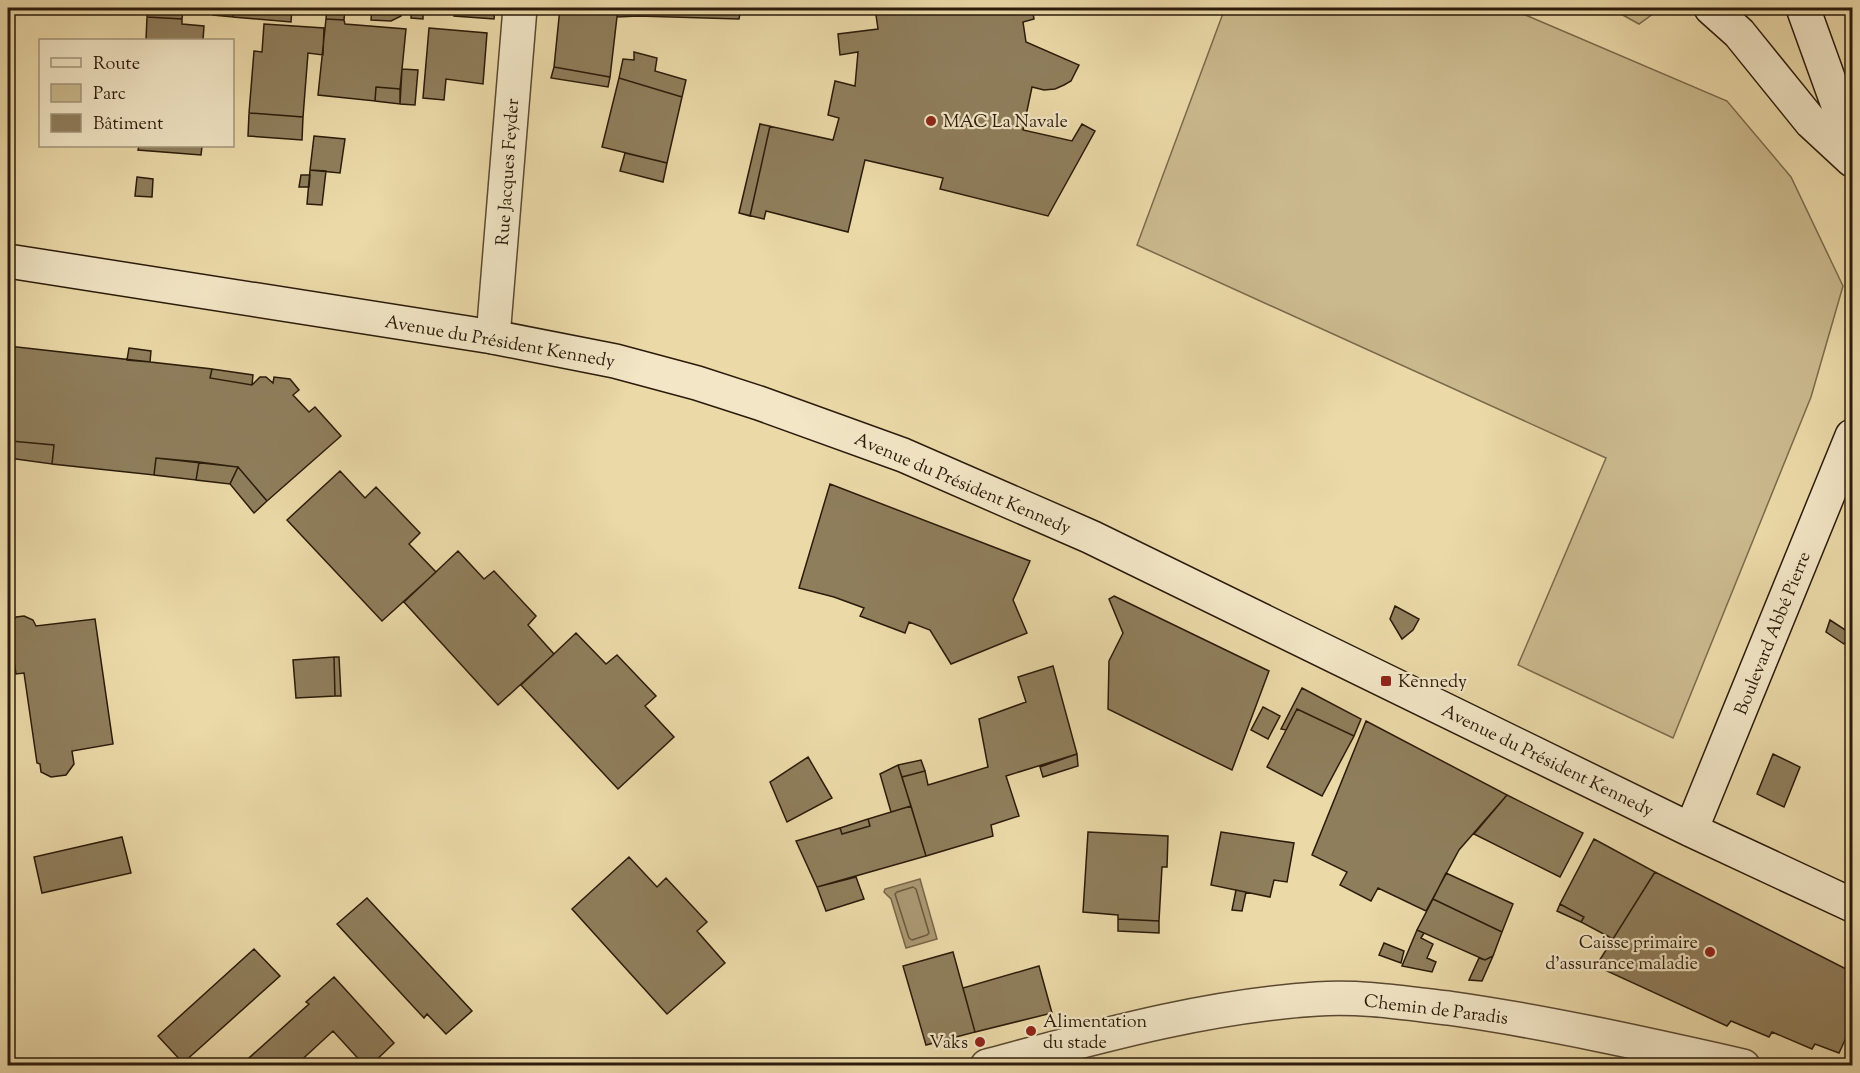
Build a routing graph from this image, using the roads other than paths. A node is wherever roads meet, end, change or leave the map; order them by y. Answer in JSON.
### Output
{"nodes":[{"id":1,"x":520,"y":8,"type":"edge"},
{"id":2,"x":1711,"y":8,"type":"edge"},
{"id":3,"x":1803,"y":8,"type":"edge"},
{"id":4,"x":1852,"y":144,"type":"edge"},
{"id":5,"x":1852,"y":160,"type":"edge"},
{"id":6,"x":8,"y":261,"type":"edge"},
{"id":7,"x":493,"y":337,"type":"junction"},
{"id":8,"x":1852,"y":436,"type":"edge"},
{"id":9,"x":1691,"y":830,"type":"junction"},
{"id":10,"x":1852,"y":905,"type":"edge"},
{"id":11,"x":987,"y":1065,"type":"edge"},
{"id":12,"x":1743,"y":1065,"type":"edge"}],
"edges":[{"from":1,"to":7,"type":"main road","name":"Rue Jacques Feyder"},
{"from":2,"to":5,"type":"main road"},
{"from":3,"to":4,"type":"main road"},
{"from":6,"to":7,"type":"main road","name":"Avenue du Président Kennedy"},
{"from":7,"to":9,"type":"main road","name":"Avenue du Président Kennedy"},
{"from":8,"to":9,"type":"main road","name":"Boulevard Abbé Pierre"},
{"from":9,"to":10,"type":"main road","name":"Avenue du Président Kennedy"},
{"from":11,"to":12,"type":"main road","name":"Chemin de Paradis"}]}
